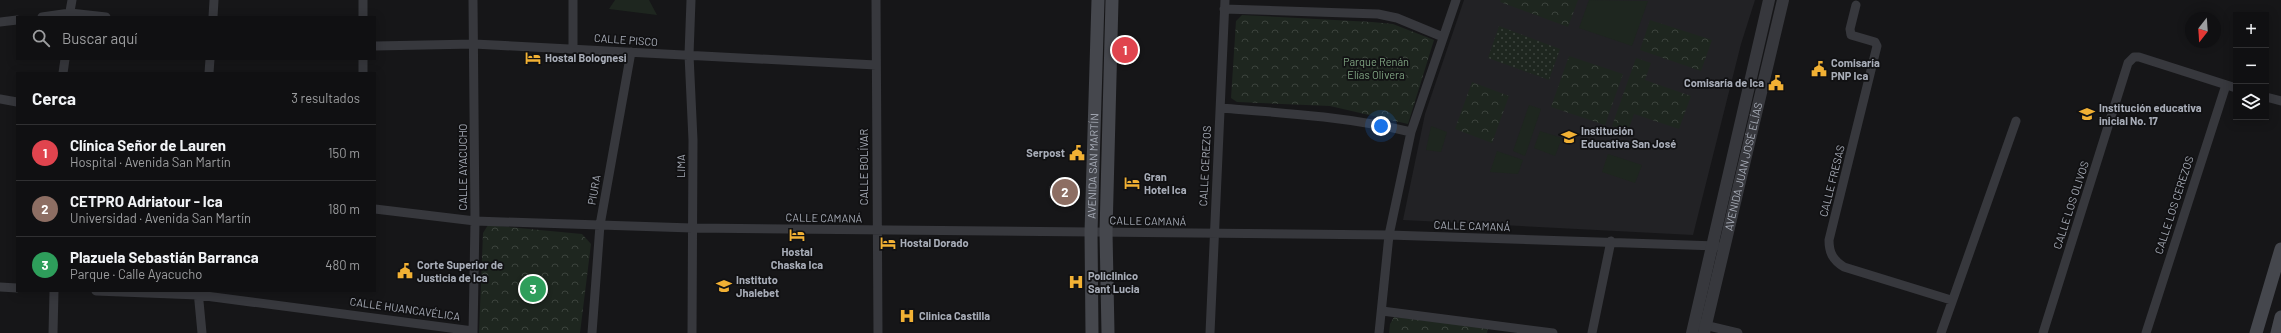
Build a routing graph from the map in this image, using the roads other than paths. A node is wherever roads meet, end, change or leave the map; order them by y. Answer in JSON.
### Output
{"nodes":[{"id":1,"x":72,"y":0,"type":"edge"},
{"id":2,"x":214,"y":0,"type":"edge"},
{"id":3,"x":363,"y":0,"type":"edge"},
{"id":4,"x":473,"y":0,"type":"edge"},
{"id":5,"x":573,"y":0,"type":"edge"},
{"id":6,"x":690,"y":0,"type":"edge"},
{"id":7,"x":876,"y":0,"type":"edge"},
{"id":8,"x":1098,"y":0,"type":"edge"},
{"id":9,"x":1112,"y":0,"type":"edge"},
{"id":10,"x":1456,"y":0,"type":"edge"},
{"id":11,"x":1769,"y":0,"type":"edge"},
{"id":12,"x":1783,"y":0,"type":"edge"},
{"id":13,"x":1224,"y":5,"type":"edge"},
{"id":14,"x":1856,"y":5,"type":"dead end"},
{"id":15,"x":69,"y":15,"type":"edge"},
{"id":16,"x":56,"y":16,"type":"edge"},
{"id":17,"x":88,"y":16,"type":"edge"},
{"id":18,"x":213,"y":16,"type":"edge"},
{"id":19,"x":363,"y":16,"type":"edge"},
{"id":20,"x":16,"y":20,"type":"edge"},
{"id":21,"x":0,"y":22,"type":"edge"},
{"id":22,"x":1443,"y":37,"type":"junction"},
{"id":23,"x":474,"y":44,"type":"junction"},
{"id":24,"x":376,"y":46,"type":"edge"},
{"id":25,"x":573,"y":48,"type":"junction"},
{"id":26,"x":631,"y":52,"type":"junction"},
{"id":27,"x":689,"y":55,"type":"junction"},
{"id":28,"x":65,"y":60,"type":"edge"},
{"id":29,"x":210,"y":60,"type":"edge"},
{"id":30,"x":363,"y":60,"type":"edge"},
{"id":31,"x":876,"y":65,"type":"junction"},
{"id":32,"x":63,"y":72,"type":"edge"},
{"id":33,"x":209,"y":72,"type":"edge"},
{"id":34,"x":363,"y":72,"type":"edge"},
{"id":35,"x":2226,"y":85,"type":"junction"},
{"id":36,"x":2233,"y":87,"type":"edge"},
{"id":37,"x":2269,"y":98,"type":"edge"},
{"id":38,"x":0,"y":99,"type":"edge"},
{"id":39,"x":2281,"y":101,"type":"edge"},
{"id":40,"x":16,"y":102,"type":"edge"},
{"id":41,"x":1221,"y":108,"type":"junction"},
{"id":42,"x":2016,"y":121,"type":"dead end"},
{"id":43,"x":1411,"y":132,"type":"junction"},
{"id":44,"x":376,"y":209,"type":"edge"},
{"id":45,"x":475,"y":221,"type":"junction"},
{"id":46,"x":600,"y":225,"type":"junction"},
{"id":47,"x":692,"y":228,"type":"junction"},
{"id":48,"x":876,"y":230,"type":"junction"},
{"id":49,"x":1091,"y":232,"type":"junction"},
{"id":50,"x":1106,"y":232,"type":"junction"},
{"id":51,"x":1213,"y":235,"type":"junction"},
{"id":52,"x":1389,"y":235,"type":"junction"},
{"id":53,"x":1611,"y":241,"type":"junction"},
{"id":54,"x":1718,"y":246,"type":"junction"},
{"id":55,"x":2281,"y":249,"type":"edge"},
{"id":56,"x":0,"y":287,"type":"edge"},
{"id":57,"x":16,"y":288,"type":"edge"},
{"id":58,"x":54,"y":292,"type":"edge"},
{"id":59,"x":147,"y":292,"type":"edge"},
{"id":60,"x":198,"y":293,"type":"edge"},
{"id":61,"x":1951,"y":300,"type":"junction"},
{"id":62,"x":1382,"y":311,"type":"junction"},
{"id":63,"x":2281,"y":318,"type":"edge"},
{"id":64,"x":1699,"y":329,"type":"edge"},
{"id":65,"x":473,"y":332,"type":"edge"},
{"id":66,"x":53,"y":333,"type":"edge"},
{"id":67,"x":202,"y":333,"type":"edge"},
{"id":68,"x":592,"y":333,"type":"edge"},
{"id":69,"x":692,"y":333,"type":"edge"},
{"id":70,"x":878,"y":333,"type":"edge"},
{"id":71,"x":1092,"y":333,"type":"edge"},
{"id":72,"x":1108,"y":333,"type":"edge"},
{"id":73,"x":1210,"y":333,"type":"edge"},
{"id":74,"x":1379,"y":333,"type":"edge"},
{"id":75,"x":1553,"y":333,"type":"edge"},
{"id":76,"x":1592,"y":333,"type":"edge"},
{"id":77,"x":1738,"y":333,"type":"edge"},
{"id":78,"x":1941,"y":333,"type":"edge"},
{"id":79,"x":2043,"y":333,"type":"edge"},
{"id":80,"x":2146,"y":333,"type":"edge"},
{"id":81,"x":2256,"y":333,"type":"edge"},
{"id":82,"x":2277,"y":333,"type":"edge"}],
"edges":[{"from":1,"to":15,"type":"street"},
{"from":2,"to":18,"type":"street"},
{"from":3,"to":19,"type":"street"},
{"from":4,"to":23,"type":"street","name":"CALLE AYACUCHO"},
{"from":5,"to":25,"type":"street"},
{"from":6,"to":27,"type":"street","name":"LIMA"},
{"from":7,"to":31,"type":"street","name":"CALLE BOLÍVAR"},
{"from":8,"to":49,"type":"main road","name":"AVENIDA SAN MARTÍN"},
{"from":9,"to":50,"type":"main road","name":"AVENIDA SAN MARTÍN"},
{"from":10,"to":22,"type":"street"},
{"from":11,"to":54,"type":"street","name":"AVENIDA JUAN JOSÉ ELÍAS"},
{"from":12,"to":54,"type":"street","name":"AVENIDA JUAN JOSÉ ELÍAS"},
{"from":13,"to":22,"type":"street"},
{"from":13,"to":41,"type":"street","name":"CALLE CEREZOS"},
{"from":14,"to":61,"type":"street","name":"CALLE FRESAS"},
{"from":15,"to":16,"type":"street"},
{"from":15,"to":17,"type":"street"},
{"from":20,"to":21,"type":"street"},
{"from":22,"to":43,"type":"street"},
{"from":23,"to":24,"type":"street","name":"CALLE PISCO"},
{"from":23,"to":25,"type":"street","name":"CALLE PISCO"},
{"from":23,"to":45,"type":"street","name":"CALLE AYACUCHO"},
{"from":25,"to":26,"type":"street","name":"CALLE PISCO"},
{"from":26,"to":27,"type":"street","name":"CALLE PISCO"},
{"from":26,"to":46,"type":"street","name":"PIURA"},
{"from":27,"to":31,"type":"street","name":"CALLE PISCO"},
{"from":27,"to":47,"type":"street","name":"LIMA"},
{"from":28,"to":32,"type":"street"},
{"from":29,"to":33,"type":"street"},
{"from":30,"to":34,"type":"street"},
{"from":31,"to":48,"type":"street","name":"CALLE BOLÍVAR"},
{"from":35,"to":36,"type":"street","name":"CALLE LOS OLIVOS"},
{"from":35,"to":79,"type":"street","name":"CALLE LOS OLIVOS"},
{"from":35,"to":80,"type":"street","name":"CALLE LOS CEREZOS"},
{"from":37,"to":39,"type":"street"},
{"from":38,"to":40,"type":"street"},
{"from":41,"to":43,"type":"street"},
{"from":41,"to":51,"type":"street","name":"CALLE CEREZOS"},
{"from":42,"to":61,"type":"street"},
{"from":43,"to":52,"type":"street"},
{"from":44,"to":45,"type":"street","name":"CALLE CAMANÁ"},
{"from":45,"to":46,"type":"street","name":"CALLE CAMANÁ"},
{"from":45,"to":65,"type":"street","name":"CALLE AYACUCHO"},
{"from":46,"to":47,"type":"street","name":"CALLE CAMANÁ"},
{"from":46,"to":68,"type":"street","name":"PIURA"},
{"from":47,"to":48,"type":"street","name":"CALLE CAMANÁ"},
{"from":47,"to":69,"type":"street","name":"LIMA"},
{"from":48,"to":49,"type":"street","name":"CALLE CAMANÁ"},
{"from":48,"to":70,"type":"street","name":"CALLE BOLÍVAR"},
{"from":49,"to":50,"type":"street","name":"CALLE CAMANÁ"},
{"from":49,"to":71,"type":"main road","name":"AVENIDA SAN MARTÍN"},
{"from":50,"to":51,"type":"street","name":"CALLE CAMANÁ"},
{"from":50,"to":72,"type":"main road","name":"AVENIDA SAN MARTÍN"},
{"from":51,"to":52,"type":"street","name":"CALLE CAMANÁ"},
{"from":51,"to":73,"type":"street","name":"CALLE CEREZOS"},
{"from":52,"to":53,"type":"street","name":"CALLE CAMANÁ"},
{"from":52,"to":62,"type":"street"},
{"from":53,"to":54,"type":"street","name":"CALLE CAMANÁ"},
{"from":53,"to":76,"type":"street"},
{"from":54,"to":64,"type":"street","name":"AVENIDA JUAN JOSÉ ELÍAS"},
{"from":55,"to":81,"type":"main road"},
{"from":56,"to":57,"type":"street"},
{"from":58,"to":66,"type":"street"},
{"from":59,"to":60,"type":"street","name":"CALLE HUANCAVÉLICA"},
{"from":60,"to":65,"type":"street","name":"CALLE HUANCAVÉLICA"},
{"from":60,"to":67,"type":"street"},
{"from":61,"to":78,"type":"street"},
{"from":62,"to":74,"type":"street"},
{"from":62,"to":75,"type":"street"},
{"from":63,"to":82,"type":"main road"},
{"from":64,"to":77,"type":"street"}]}
